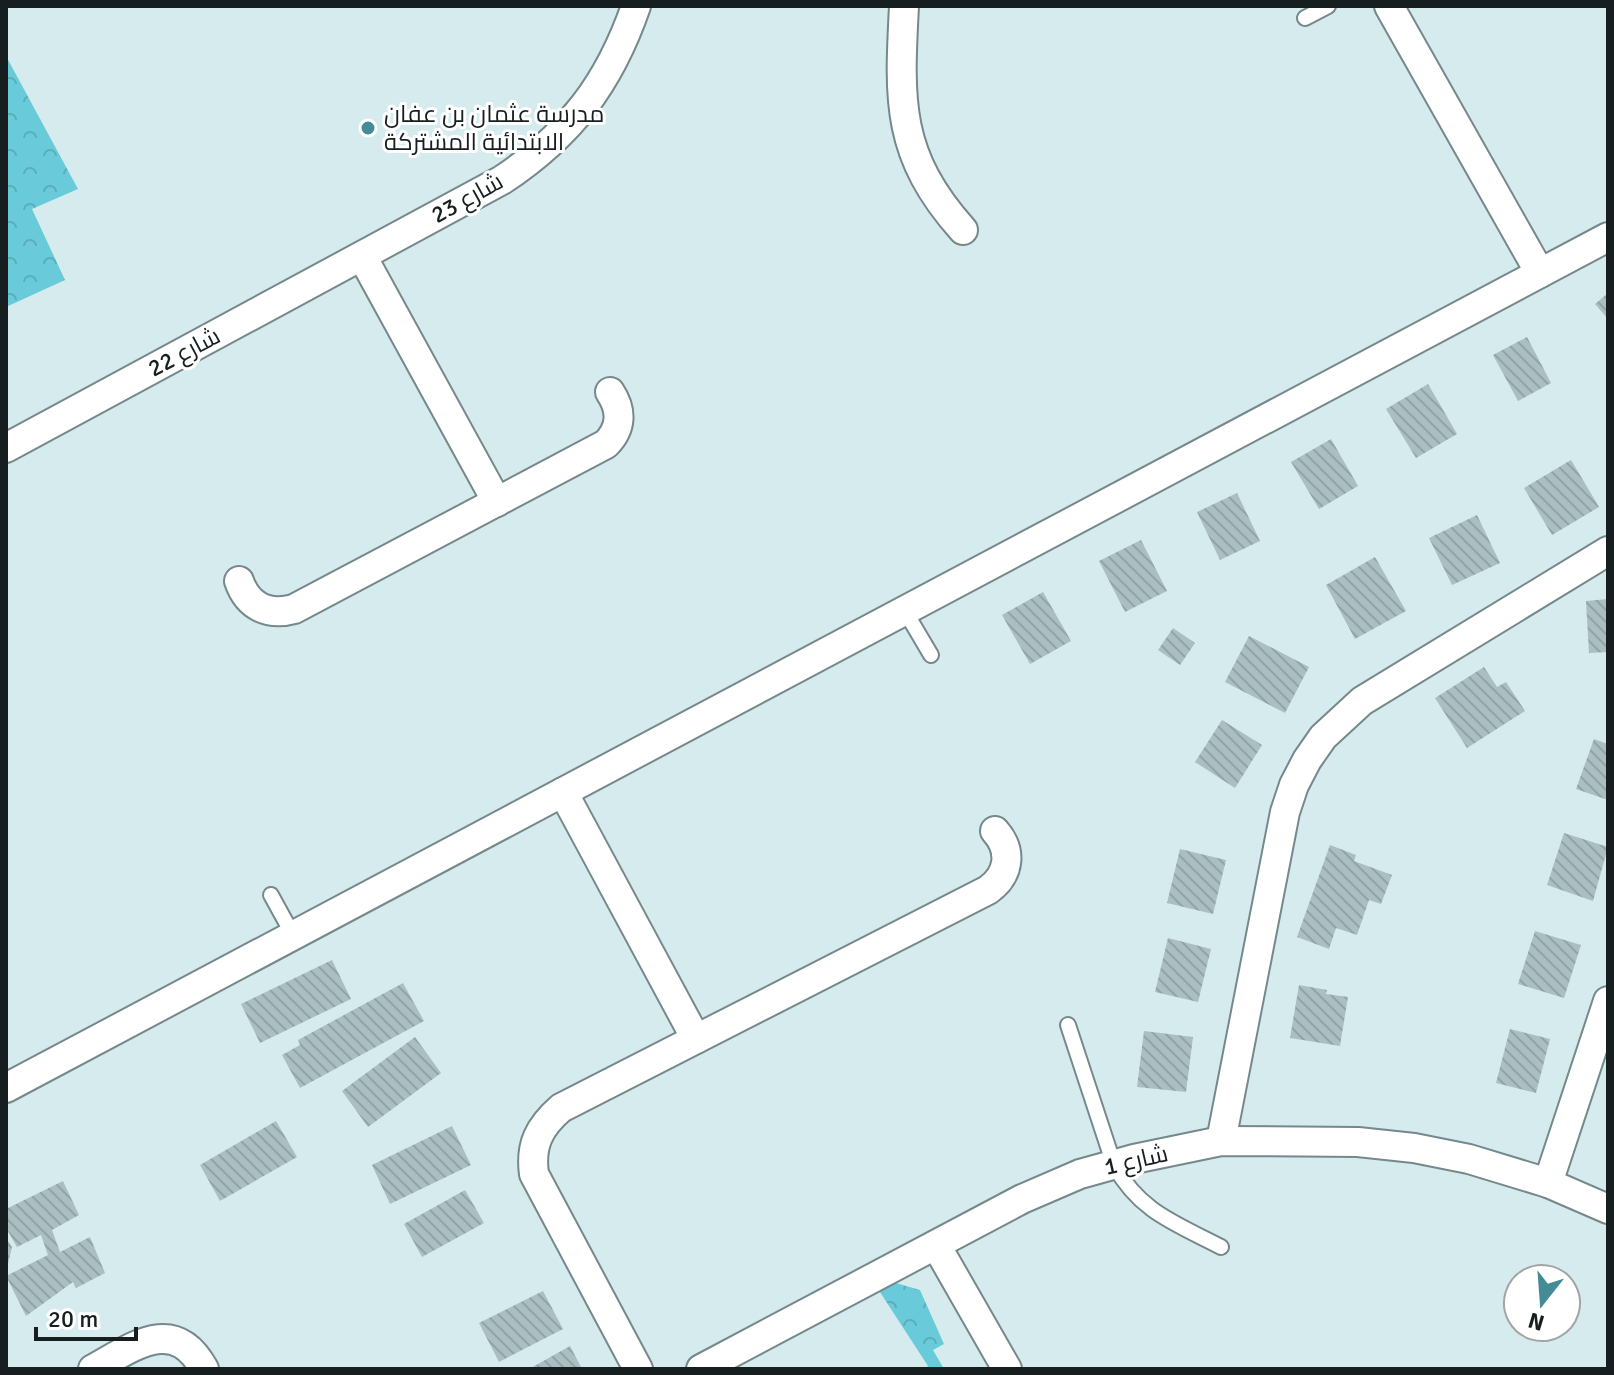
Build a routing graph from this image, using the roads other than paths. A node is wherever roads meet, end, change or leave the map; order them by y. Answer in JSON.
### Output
{"nodes":[{"id":1,"x":636,"y":6,"type":"edge"},
{"id":2,"x":904,"y":6,"type":"edge"},
{"id":3,"x":1328,"y":6,"type":"edge"},
{"id":4,"x":1389,"y":6,"type":"edge"},
{"id":5,"x":1305,"y":18,"type":"dead end"},
{"id":6,"x":963,"y":230,"type":"dead end"},
{"id":7,"x":1608,"y":237,"type":"edge"},
{"id":8,"x":362,"y":256,"type":"junction"},
{"id":9,"x":1540,"y":273,"type":"junction"},
{"id":10,"x":610,"y":392,"type":"dead end"},
{"id":11,"x":6,"y":448,"type":"edge"},
{"id":12,"x":497,"y":502,"type":"junction"},
{"id":13,"x":1608,"y":551,"type":"edge"},
{"id":14,"x":239,"y":581,"type":"dead end"},
{"id":15,"x":905,"y":611,"type":"junction"},
{"id":16,"x":931,"y":655,"type":"dead end"},
{"id":17,"x":563,"y":792,"type":"junction"},
{"id":18,"x":995,"y":831,"type":"dead end"},
{"id":19,"x":271,"y":895,"type":"dead end"},
{"id":20,"x":293,"y":935,"type":"junction"},
{"id":21,"x":1608,"y":1001,"type":"edge"},
{"id":22,"x":1068,"y":1025,"type":"dead end"},
{"id":23,"x":696,"y":1039,"type":"junction"},
{"id":24,"x":6,"y":1088,"type":"edge"},
{"id":25,"x":1221,"y":1141,"type":"junction"},
{"id":26,"x":1114,"y":1165,"type":"junction"},
{"id":27,"x":1548,"y":1183,"type":"junction"},
{"id":28,"x":1608,"y":1209,"type":"edge"},
{"id":29,"x":936,"y":1245,"type":"junction"},
{"id":30,"x":1221,"y":1247,"type":"dead end"},
{"id":31,"x":93,"y":1369,"type":"edge"},
{"id":32,"x":204,"y":1369,"type":"edge"},
{"id":33,"x":638,"y":1369,"type":"edge"},
{"id":34,"x":701,"y":1369,"type":"edge"},
{"id":35,"x":1007,"y":1369,"type":"edge"}],
"edges":[{"from":1,"to":8,"type":"street","name":"شارع 23"},
{"from":2,"to":6,"type":"street"},
{"from":3,"to":5,"type":"lane"},
{"from":4,"to":9,"type":"street"},
{"from":7,"to":9,"type":"street"},
{"from":8,"to":11,"type":"street","name":"شارع 22"},
{"from":8,"to":12,"type":"street"},
{"from":9,"to":15,"type":"street"},
{"from":10,"to":12,"type":"street"},
{"from":12,"to":14,"type":"street"},
{"from":13,"to":25,"type":"street"},
{"from":15,"to":16,"type":"lane"},
{"from":15,"to":17,"type":"street"},
{"from":17,"to":20,"type":"street"},
{"from":17,"to":23,"type":"street"},
{"from":18,"to":23,"type":"street"},
{"from":19,"to":20,"type":"lane"},
{"from":20,"to":24,"type":"street"},
{"from":21,"to":27,"type":"street"},
{"from":22,"to":26,"type":"lane"},
{"from":23,"to":33,"type":"street"},
{"from":25,"to":26,"type":"street","name":"شارع 1"},
{"from":25,"to":27,"type":"street","name":"شارع 1"},
{"from":26,"to":29,"type":"street","name":"شارع 1"},
{"from":26,"to":30,"type":"lane"},
{"from":27,"to":28,"type":"street","name":"شارع 1"},
{"from":29,"to":34,"type":"street","name":"شارع 1"},
{"from":29,"to":35,"type":"street"},
{"from":31,"to":32,"type":"street"}]}
